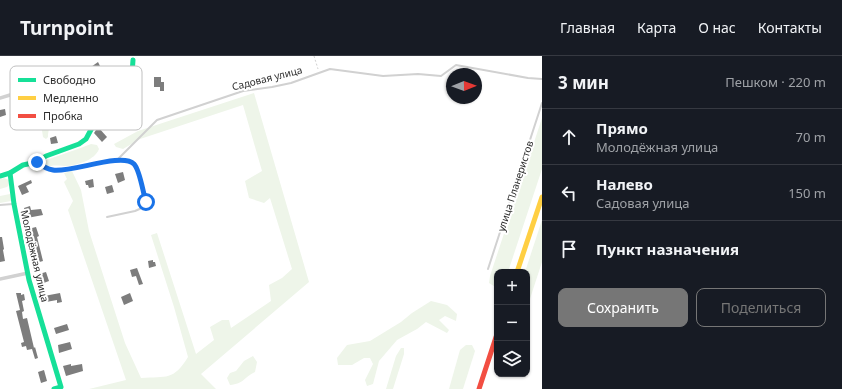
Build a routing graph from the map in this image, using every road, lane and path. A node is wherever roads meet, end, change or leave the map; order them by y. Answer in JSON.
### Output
{"nodes":[{"id":1,"x":314,"y":56,"type":"edge"},
{"id":2,"x":133,"y":60,"type":"dead end"},
{"id":3,"x":133,"y":66,"type":"edge"},
{"id":4,"x":319,"y":73,"type":"junction"},
{"id":5,"x":542,"y":79,"type":"edge"},
{"id":6,"x":10,"y":94,"type":"edge"},
{"id":7,"x":0,"y":98,"type":"edge"},
{"id":8,"x":542,"y":103,"type":"edge"},
{"id":9,"x":91,"y":130,"type":"edge"},
{"id":10,"x":116,"y":160,"type":"junction"},
{"id":11,"x":37,"y":162,"type":"junction"},
{"id":12,"x":10,"y":173,"type":"junction"},
{"id":13,"x":0,"y":176,"type":"edge"},
{"id":14,"x":542,"y":197,"type":"edge"},
{"id":15,"x":14,"y":204,"type":"junction"},
{"id":16,"x":0,"y":205,"type":"edge"},
{"id":17,"x":107,"y":217,"type":"dead end"},
{"id":18,"x":488,"y":269,"type":"dead end"},
{"id":19,"x":518,"y":269,"type":"edge"},
{"id":20,"x":28,"y":273,"type":"junction"},
{"id":21,"x":0,"y":279,"type":"edge"},
{"id":22,"x":495,"y":341,"type":"edge"},
{"id":23,"x":54,"y":389,"type":"edge"},
{"id":24,"x":479,"y":389,"type":"edge"}],
"edges":[{"from":1,"to":4,"type":"path"},
{"from":2,"to":3,"type":"street"},
{"from":4,"to":5,"type":"lane","name":"Садовая улица"},
{"from":4,"to":10,"type":"lane","name":"Садовая улица"},
{"from":6,"to":7,"type":"street"},
{"from":8,"to":18,"type":"lane","name":"улица Планеристов"},
{"from":9,"to":11,"type":"street"},
{"from":10,"to":11,"type":"lane"},
{"from":10,"to":17,"type":"lane"},
{"from":11,"to":12,"type":"street"},
{"from":12,"to":13,"type":"street"},
{"from":12,"to":15,"type":"street","name":"Молодёжная улица"},
{"from":14,"to":19,"type":"street"},
{"from":15,"to":16,"type":"lane"},
{"from":15,"to":20,"type":"street","name":"Молодёжная улица"},
{"from":20,"to":21,"type":"street"},
{"from":20,"to":23,"type":"street","name":"Молодёжная улица"},
{"from":22,"to":24,"type":"street"}]}
